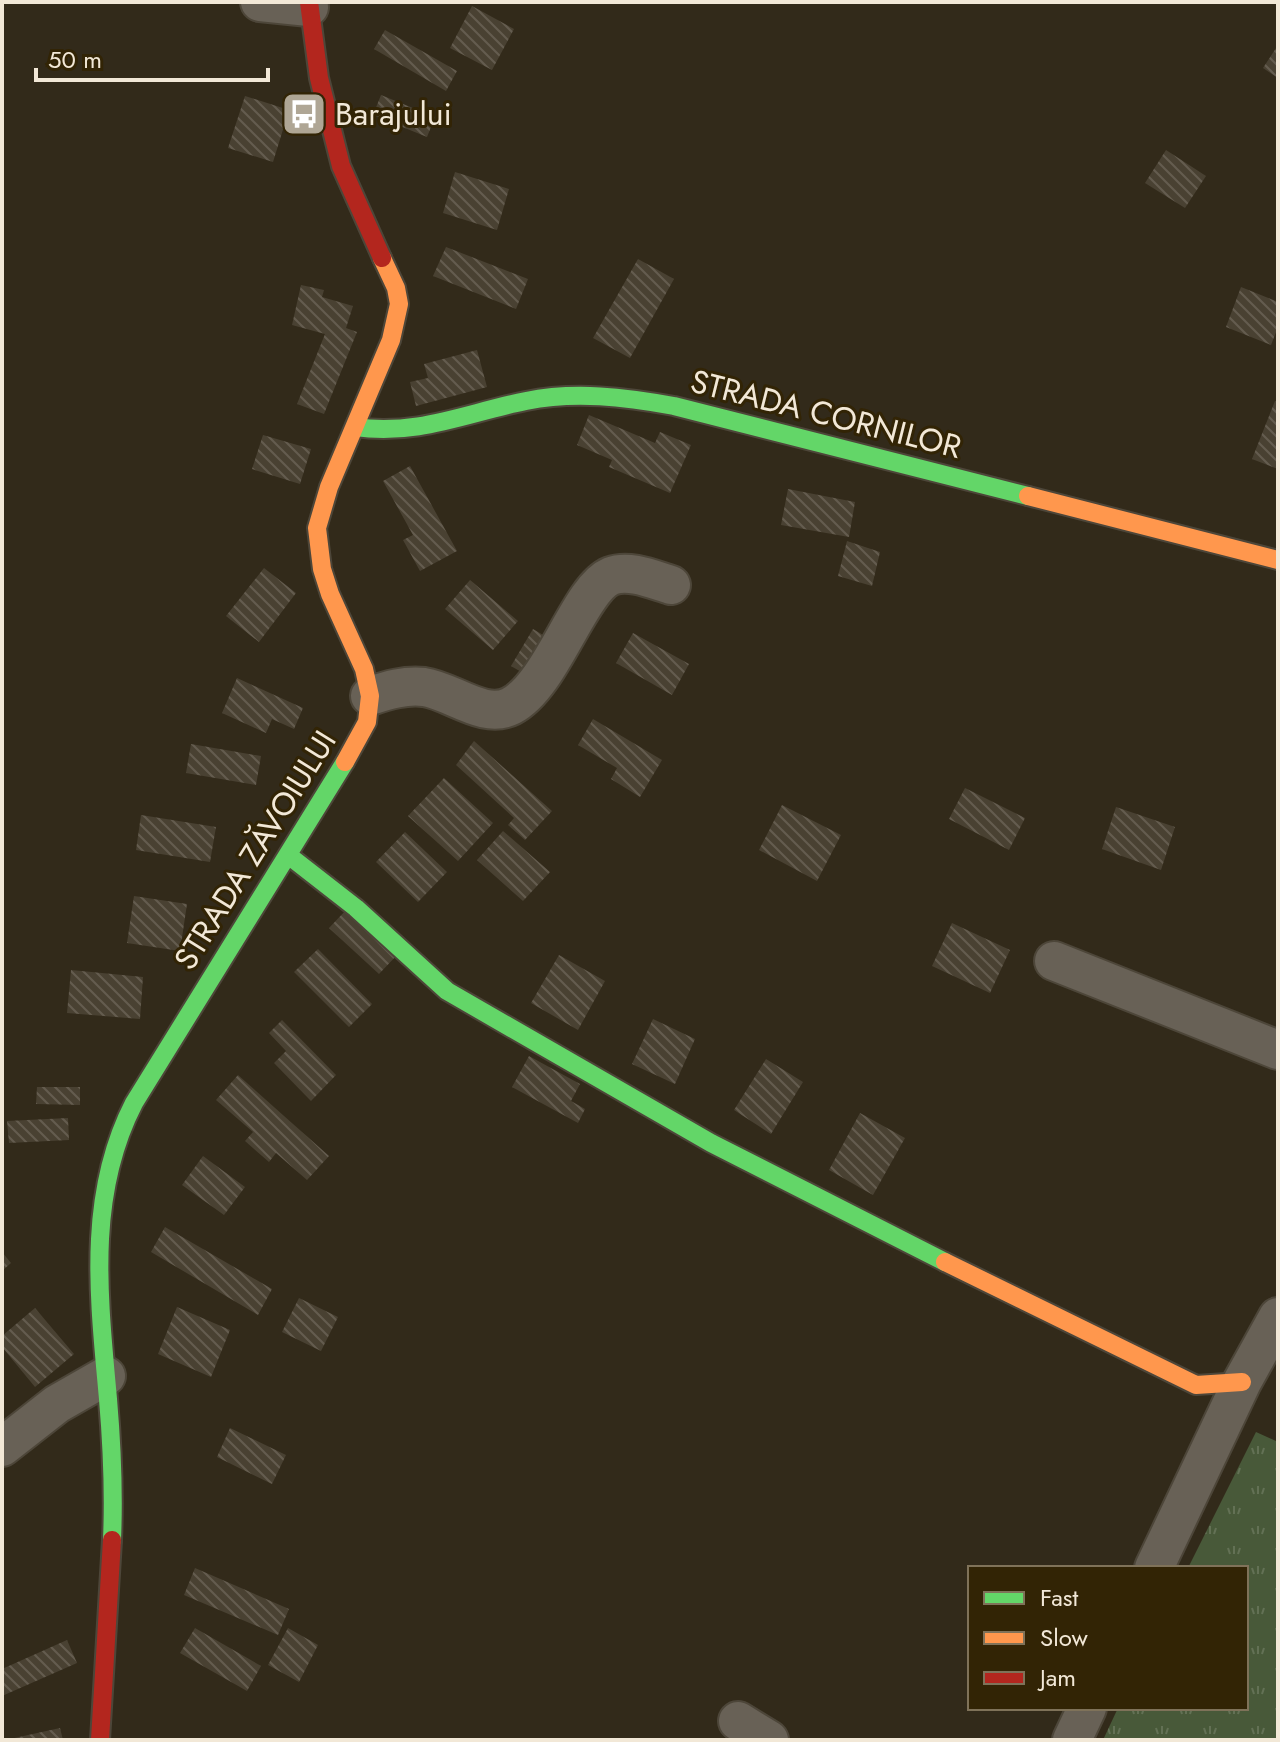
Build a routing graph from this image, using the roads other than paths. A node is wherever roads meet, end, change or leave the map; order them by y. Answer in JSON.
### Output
{"nodes":[{"id":1,"x":260,"y":2,"type":"edge"},
{"id":2,"x":309,"y":4,"type":"edge"},
{"id":3,"x":355,"y":427,"type":"junction"},
{"id":4,"x":1278,"y":560,"type":"edge"},
{"id":5,"x":671,"y":585,"type":"dead end"},
{"id":6,"x":370,"y":696,"type":"junction"},
{"id":7,"x":288,"y":855,"type":"junction"},
{"id":8,"x":1054,"y":961,"type":"dead end"},
{"id":9,"x":1278,"y":1050,"type":"edge"},
{"id":10,"x":1278,"y":1317,"type":"edge"},
{"id":11,"x":106,"y":1376,"type":"junction"},
{"id":12,"x":1242,"y":1382,"type":"junction"},
{"id":13,"x":2,"y":1447,"type":"edge"},
{"id":14,"x":1155,"y":1566,"type":"edge"},
{"id":15,"x":1086,"y":1710,"type":"edge"},
{"id":16,"x":100,"y":1740,"type":"edge"},
{"id":17,"x":1072,"y":1740,"type":"edge"}],
"edges":[{"from":1,"to":2,"type":"street"},
{"from":2,"to":3,"type":"street","name":"STRADA ZĂVOIULUI"},
{"from":3,"to":4,"type":"street","name":"STRADA CORNILOR"},
{"from":3,"to":6,"type":"street","name":"STRADA ZĂVOIULUI"},
{"from":5,"to":6,"type":"street"},
{"from":6,"to":7,"type":"street","name":"STRADA ZĂVOIULUI"},
{"from":7,"to":11,"type":"street","name":"STRADA ZĂVOIULUI"},
{"from":7,"to":12,"type":"street"},
{"from":8,"to":9,"type":"street"},
{"from":10,"to":12,"type":"street"},
{"from":11,"to":13,"type":"street"},
{"from":11,"to":16,"type":"street","name":"STRADA ZĂVOIULUI"},
{"from":12,"to":14,"type":"street"},
{"from":15,"to":17,"type":"street"}]}
